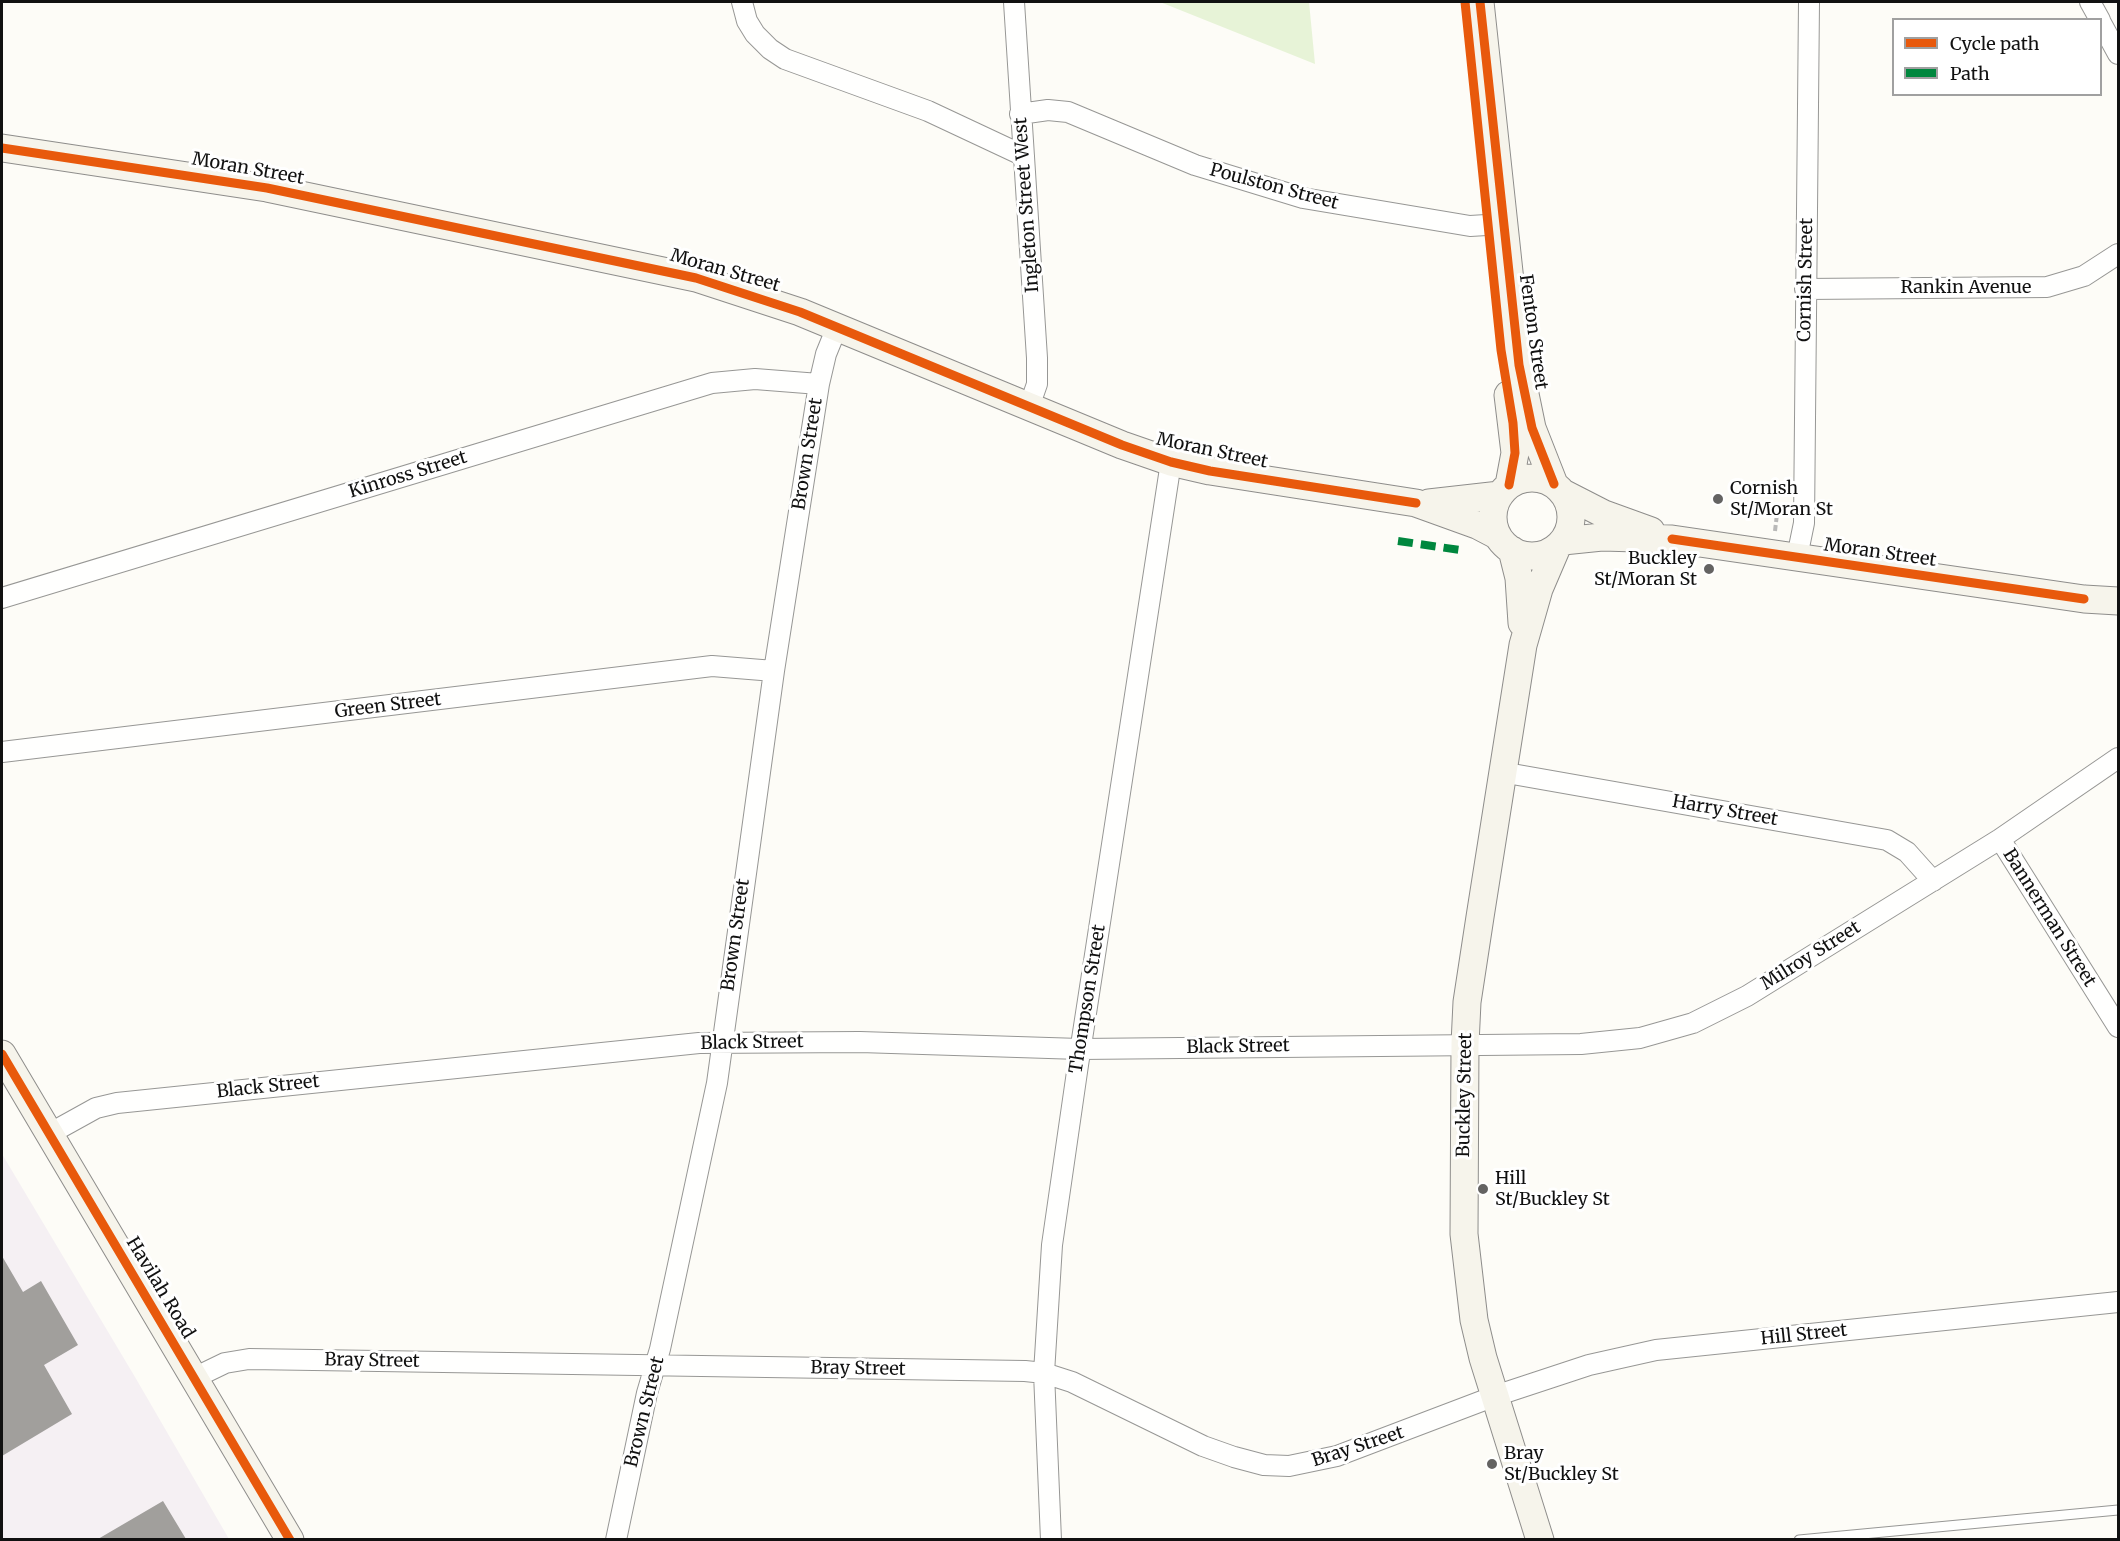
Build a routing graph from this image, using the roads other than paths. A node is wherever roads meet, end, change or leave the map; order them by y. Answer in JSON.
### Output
{"nodes":[{"id":1,"x":742,"y":2,"type":"edge"},
{"id":2,"x":1014,"y":2,"type":"edge"},
{"id":3,"x":1465,"y":2,"type":"edge"},
{"id":4,"x":1480,"y":2,"type":"edge"},
{"id":5,"x":1809,"y":2,"type":"edge"},
{"id":6,"x":2090,"y":2,"type":"edge"},
{"id":7,"x":2099,"y":18,"type":"edge"},
{"id":8,"x":2102,"y":24,"type":"edge"},
{"id":9,"x":2118,"y":54,"type":"edge"},
{"id":10,"x":1020,"y":114,"type":"junction"},
{"id":11,"x":2,"y":147,"type":"edge"},
{"id":12,"x":1024,"y":156,"type":"junction"},
{"id":13,"x":1496,"y":225,"type":"junction"},
{"id":14,"x":2118,"y":254,"type":"edge"},
{"id":15,"x":1805,"y":289,"type":"junction"},
{"id":16,"x":837,"y":327,"type":"junction"},
{"id":17,"x":819,"y":384,"type":"junction"},
{"id":18,"x":1029,"y":407,"type":"junction"},
{"id":19,"x":1171,"y":462,"type":"junction"},
{"id":20,"x":1558,"y":489,"type":"junction"},
{"id":21,"x":1504,"y":490,"type":"junction"},
{"id":22,"x":1416,"y":503,"type":"junction"},
{"id":23,"x":1672,"y":539,"type":"junction"},
{"id":24,"x":1505,"y":543,"type":"junction"},
{"id":25,"x":1560,"y":544,"type":"junction"},
{"id":26,"x":1797,"y":557,"type":"junction"},
{"id":27,"x":2,"y":598,"type":"edge"},
{"id":28,"x":2084,"y":599,"type":"junction"},
{"id":29,"x":2118,"y":601,"type":"edge"},
{"id":30,"x":2118,"y":607,"type":"edge"},
{"id":31,"x":1523,"y":645,"type":"junction"},
{"id":32,"x":774,"y":671,"type":"junction"},
{"id":33,"x":2,"y":752,"type":"edge"},
{"id":34,"x":2118,"y":758,"type":"edge"},
{"id":35,"x":1501,"y":772,"type":"junction"},
{"id":36,"x":2000,"y":839,"type":"junction"},
{"id":37,"x":1933,"y":881,"type":"junction"},
{"id":38,"x":2118,"y":1027,"type":"edge"},
{"id":39,"x":723,"y":1042,"type":"junction"},
{"id":40,"x":1465,"y":1044,"type":"junction"},
{"id":41,"x":1080,"y":1049,"type":"junction"},
{"id":42,"x":2,"y":1054,"type":"edge"},
{"id":43,"x":50,"y":1134,"type":"junction"},
{"id":44,"x":2118,"y":1302,"type":"edge"},
{"id":45,"x":655,"y":1366,"type":"junction"},
{"id":46,"x":1044,"y":1373,"type":"junction"},
{"id":47,"x":194,"y":1378,"type":"junction"},
{"id":48,"x":1495,"y":1396,"type":"junction"},
{"id":49,"x":2118,"y":1510,"type":"edge"},
{"id":50,"x":290,"y":1539,"type":"edge"},
{"id":51,"x":616,"y":1539,"type":"edge"},
{"id":52,"x":1051,"y":1539,"type":"edge"},
{"id":53,"x":1540,"y":1539,"type":"edge"},
{"id":54,"x":1799,"y":1539,"type":"edge"}],
"edges":[{"from":1,"to":12,"type":"street"},
{"from":2,"to":10,"type":"street","name":"Ingleton Street West"},
{"from":3,"to":13,"type":"street","name":"Fenton Street"},
{"from":4,"to":13,"type":"street","name":"Fenton Street"},
{"from":5,"to":15,"type":"street","name":"Cornish Street"},
{"from":6,"to":7,"type":"street"},
{"from":8,"to":9,"type":"street"},
{"from":10,"to":12,"type":"street","name":"Ingleton Street West"},
{"from":10,"to":13,"type":"street","name":"Poulston Street"},
{"from":11,"to":16,"type":"street","name":"Moran Street"},
{"from":12,"to":18,"type":"street","name":"Ingleton Street West"},
{"from":13,"to":20,"type":"street","name":"Fenton Street"},
{"from":13,"to":21,"type":"street","name":"Fenton Street"},
{"from":14,"to":15,"type":"street","name":"Rankin Avenue"},
{"from":15,"to":26,"type":"street","name":"Cornish Street"},
{"from":16,"to":17,"type":"street","name":"Brown Street"},
{"from":16,"to":18,"type":"street","name":"Moran Street"},
{"from":17,"to":27,"type":"street","name":"Kinross Street"},
{"from":17,"to":32,"type":"street","name":"Brown Street"},
{"from":18,"to":19,"type":"street","name":"Moran Street"},
{"from":19,"to":22,"type":"street","name":"Moran Street"},
{"from":19,"to":41,"type":"street","name":"Thompson Street"},
{"from":20,"to":21,"type":"street"},
{"from":20,"to":23,"type":"street","name":"Moran Street"},
{"from":20,"to":25,"type":"street"},
{"from":21,"to":22,"type":"street","name":"Moran Street"},
{"from":21,"to":24,"type":"street"},
{"from":22,"to":24,"type":"street","name":"Moran Street"},
{"from":23,"to":25,"type":"street","name":"Moran Street"},
{"from":23,"to":26,"type":"street","name":"Moran Street"},
{"from":24,"to":25,"type":"street"},
{"from":24,"to":31,"type":"street","name":"Buckley Street"},
{"from":25,"to":31,"type":"street","name":"Buckley Street"},
{"from":26,"to":28,"type":"street","name":"Moran Street"},
{"from":28,"to":29,"type":"street","name":"Moran Street"},
{"from":28,"to":30,"type":"street","name":"Moran Street"},
{"from":31,"to":35,"type":"street","name":"Buckley Street"},
{"from":32,"to":33,"type":"street","name":"Green Street"},
{"from":32,"to":39,"type":"street","name":"Brown Street"},
{"from":34,"to":36,"type":"street","name":"Milroy Street"},
{"from":35,"to":37,"type":"street","name":"Harry Street"},
{"from":35,"to":40,"type":"street","name":"Buckley Street"},
{"from":36,"to":37,"type":"street","name":"Milroy Street"},
{"from":36,"to":38,"type":"street","name":"Bannerman Street"},
{"from":37,"to":40,"type":"street","name":"Milroy Street"},
{"from":39,"to":41,"type":"street","name":"Black Street"},
{"from":39,"to":43,"type":"street","name":"Black Street"},
{"from":39,"to":45,"type":"street","name":"Brown Street"},
{"from":40,"to":41,"type":"street","name":"Black Street"},
{"from":40,"to":48,"type":"street","name":"Buckley Street"},
{"from":41,"to":46,"type":"street","name":"Thompson Street"},
{"from":42,"to":43,"type":"street","name":"Havilah Road"},
{"from":43,"to":47,"type":"street","name":"Havilah Road"},
{"from":44,"to":48,"type":"street","name":"Hill Street"},
{"from":45,"to":46,"type":"street","name":"Bray Street"},
{"from":45,"to":47,"type":"street","name":"Bray Street"},
{"from":45,"to":51,"type":"street","name":"Brown Street"},
{"from":46,"to":48,"type":"street","name":"Bray Street"},
{"from":46,"to":52,"type":"street","name":"Thompson Street"},
{"from":47,"to":50,"type":"street","name":"Havilah Road"},
{"from":48,"to":53,"type":"street","name":"Buckley Street"},
{"from":49,"to":54,"type":"lane"}]}
